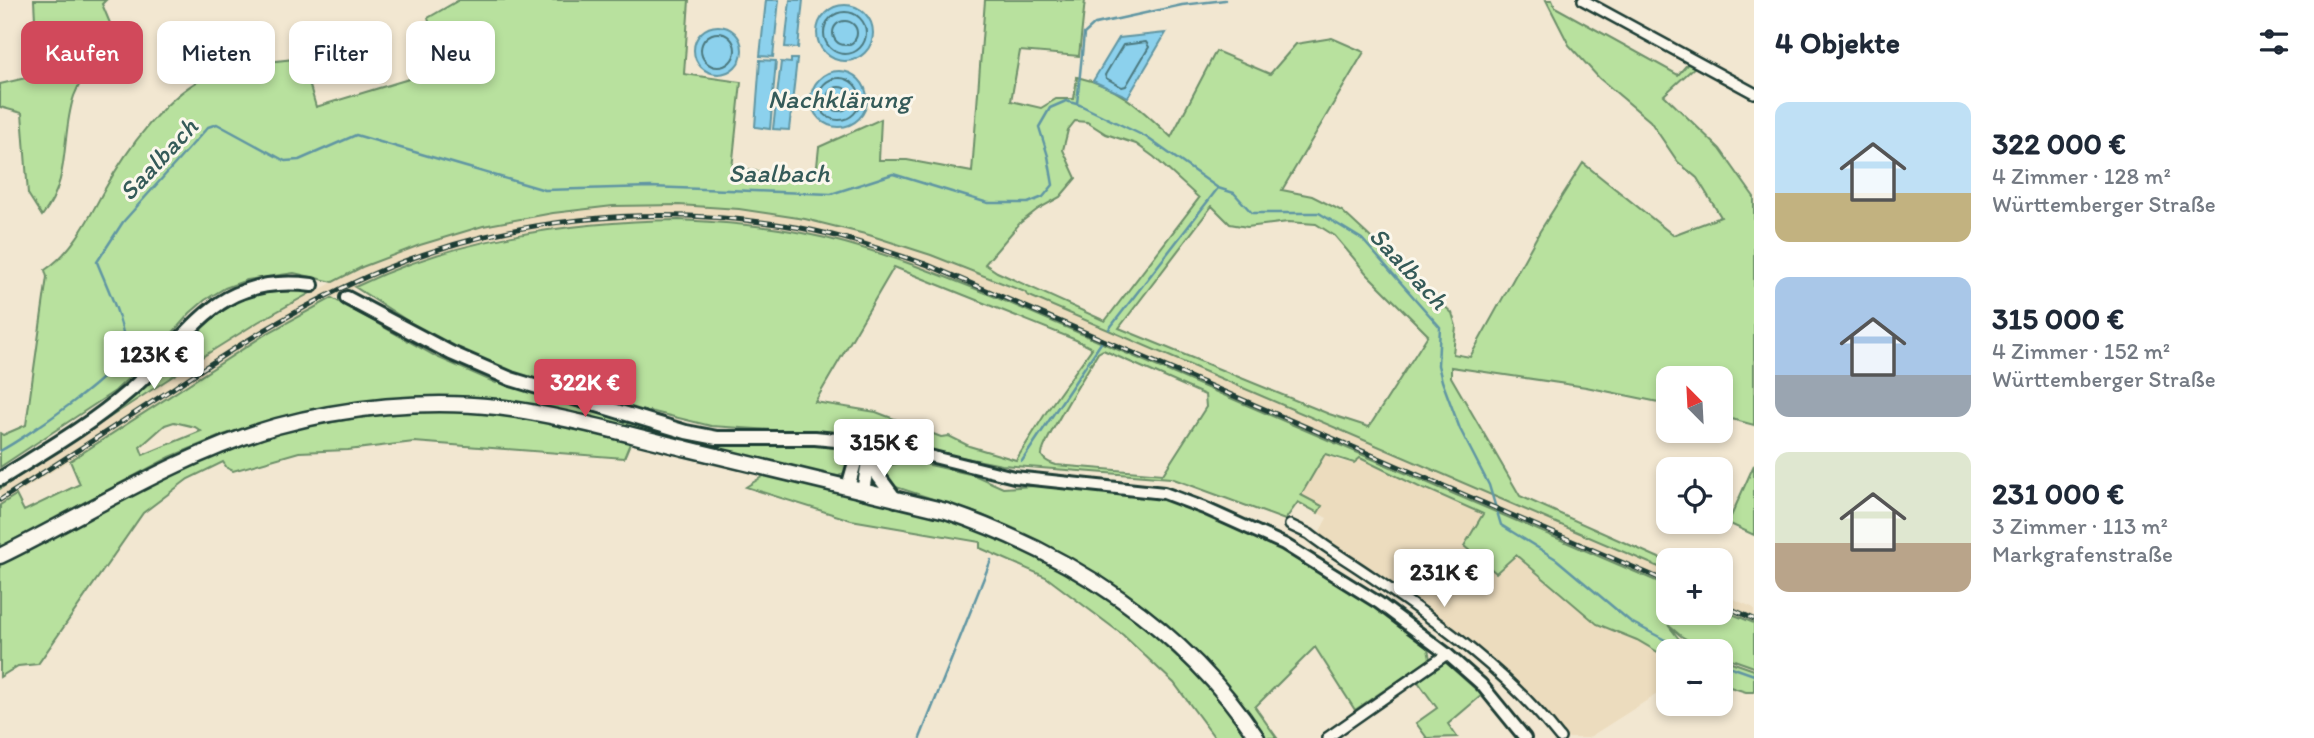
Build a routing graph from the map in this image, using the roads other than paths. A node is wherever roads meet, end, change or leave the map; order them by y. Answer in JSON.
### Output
{"nodes":[{"id":1,"x":1583,"y":0,"type":"edge"},
{"id":2,"x":1754,"y":93,"type":"edge"},
{"id":3,"x":312,"y":285,"type":"dead end"},
{"id":4,"x":348,"y":298,"type":"dead end"},
{"id":5,"x":856,"y":448,"type":"junction"},
{"id":6,"x":918,"y":454,"type":"junction"},
{"id":7,"x":868,"y":462,"type":"junction"},
{"id":8,"x":0,"y":479,"type":"edge"},
{"id":9,"x":848,"y":487,"type":"junction"},
{"id":10,"x":863,"y":491,"type":"junction"},
{"id":11,"x":896,"y":500,"type":"junction"},
{"id":12,"x":1290,"y":525,"type":"dead end"},
{"id":13,"x":0,"y":556,"type":"edge"},
{"id":14,"x":1447,"y":654,"type":"junction"},
{"id":15,"x":1257,"y":738,"type":"edge"},
{"id":16,"x":1327,"y":738,"type":"edge"},
{"id":17,"x":1525,"y":738,"type":"edge"},
{"id":18,"x":1560,"y":738,"type":"edge"}],
"edges":[{"from":1,"to":2,"type":"street"},
{"from":3,"to":8,"type":"main road"},
{"from":4,"to":5,"type":"main road"},
{"from":5,"to":6,"type":"street"},
{"from":5,"to":7,"type":"main road"},
{"from":5,"to":9,"type":"main road"},
{"from":6,"to":7,"type":"street"},
{"from":6,"to":14,"type":"street"},
{"from":7,"to":10,"type":"main road"},
{"from":7,"to":11,"type":"main road"},
{"from":9,"to":10,"type":"main road"},
{"from":9,"to":13,"type":"main road"},
{"from":10,"to":11,"type":"main road"},
{"from":11,"to":15,"type":"main road"},
{"from":12,"to":18,"type":"street"},
{"from":14,"to":16,"type":"street"},
{"from":14,"to":17,"type":"street"}]}
